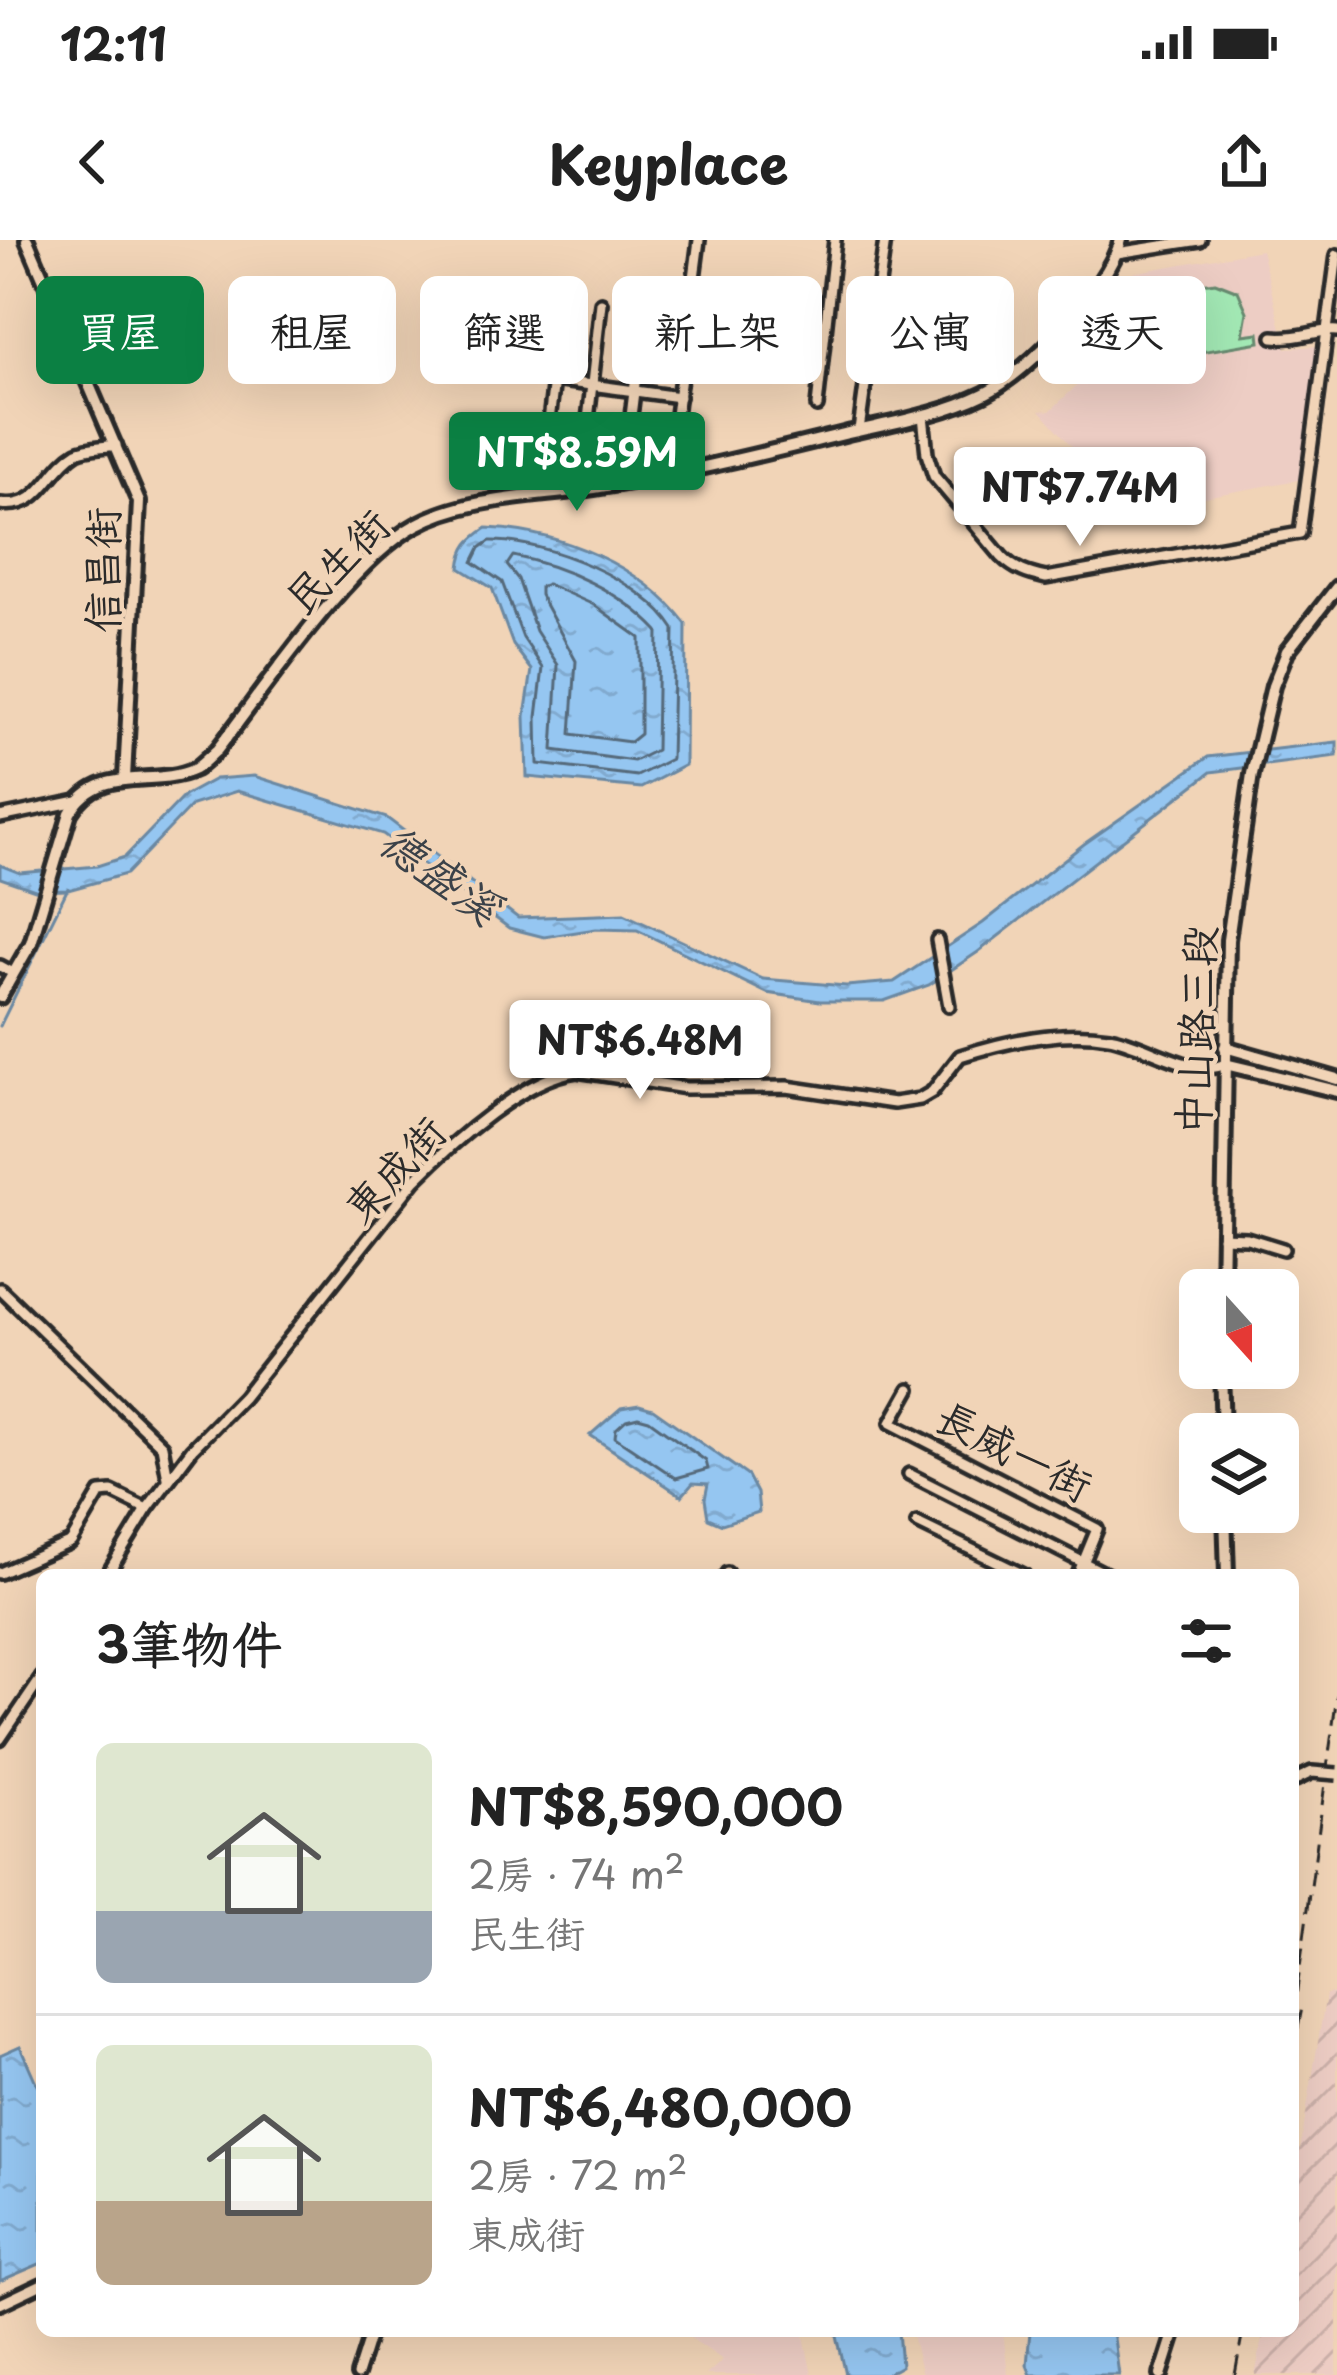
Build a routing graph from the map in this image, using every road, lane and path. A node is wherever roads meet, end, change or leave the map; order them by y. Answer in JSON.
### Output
{"nodes":[{"id":1,"x":27,"y":240,"type":"edge"},
{"id":2,"x":699,"y":240,"type":"edge"},
{"id":3,"x":835,"y":240,"type":"edge"},
{"id":4,"x":886,"y":240,"type":"edge"},
{"id":5,"x":1200,"y":240,"type":"edge"},
{"id":6,"x":1119,"y":247,"type":"edge"},
{"id":7,"x":1337,"y":255,"type":"edge"},
{"id":8,"x":601,"y":303,"type":"dead end"},
{"id":9,"x":1332,"y":330,"type":"edge"},
{"id":10,"x":1273,"y":338,"type":"dead end"},
{"id":11,"x":554,"y":384,"type":"edge"},
{"id":12,"x":579,"y":384,"type":"edge"},
{"id":13,"x":635,"y":384,"type":"edge"},
{"id":14,"x":591,"y":386,"type":"junction"},
{"id":15,"x":634,"y":391,"type":"junction"},
{"id":16,"x":680,"y":397,"type":"junction"},
{"id":17,"x":817,"y":406,"type":"dead end"},
{"id":18,"x":923,"y":415,"type":"junction"},
{"id":19,"x":859,"y":430,"type":"junction"},
{"id":20,"x":116,"y":445,"type":"junction"},
{"id":21,"x":627,"y":449,"type":"dead end"},
{"id":22,"x":584,"y":456,"type":"dead end"},
{"id":23,"x":544,"y":463,"type":"dead end"},
{"id":24,"x":668,"y":476,"type":"junction"},
{"id":25,"x":0,"y":503,"type":"edge"},
{"id":26,"x":1337,"y":587,"type":"edge"},
{"id":27,"x":125,"y":778,"type":"junction"},
{"id":28,"x":76,"y":801,"type":"junction"},
{"id":29,"x":0,"y":817,"type":"edge"},
{"id":30,"x":938,"y":944,"type":"dead end"},
{"id":31,"x":0,"y":966,"type":"edge"},
{"id":32,"x":13,"y":973,"type":"junction"},
{"id":33,"x":0,"y":997,"type":"edge"},
{"id":34,"x":948,"y":1000,"type":"dead end"},
{"id":35,"x":1226,"y":1047,"type":"junction"},
{"id":36,"x":1226,"y":1064,"type":"junction"},
{"id":37,"x":1337,"y":1079,"type":"edge"},
{"id":38,"x":1337,"y":1091,"type":"edge"},
{"id":39,"x":1222,"y":1237,"type":"junction"},
{"id":40,"x":1283,"y":1249,"type":"dead end"},
{"id":41,"x":1222,"y":1269,"type":"edge"},
{"id":42,"x":0,"y":1289,"type":"edge"},
{"id":43,"x":910,"y":1389,"type":"dead end"},
{"id":44,"x":909,"y":1474,"type":"dead end"},
{"id":45,"x":168,"y":1479,"type":"junction"},
{"id":46,"x":147,"y":1509,"type":"junction"},
{"id":47,"x":917,"y":1523,"type":"dead end"},
{"id":48,"x":1226,"y":1533,"type":"edge"},
{"id":49,"x":1083,"y":1561,"type":"junction"},
{"id":50,"x":111,"y":1569,"type":"edge"},
{"id":51,"x":1012,"y":1569,"type":"edge"},
{"id":52,"x":1080,"y":1569,"type":"edge"},
{"id":53,"x":1097,"y":1569,"type":"edge"},
{"id":54,"x":1227,"y":1569,"type":"edge"},
{"id":55,"x":0,"y":1573,"type":"edge"},
{"id":56,"x":36,"y":1686,"type":"edge"},
{"id":57,"x":0,"y":1738,"type":"edge"},
{"id":58,"x":1337,"y":1774,"type":"edge"},
{"id":59,"x":1299,"y":1778,"type":"edge"},
{"id":60,"x":36,"y":2287,"type":"edge"},
{"id":61,"x":0,"y":2304,"type":"edge"},
{"id":62,"x":369,"y":2337,"type":"edge"},
{"id":63,"x":1173,"y":2337,"type":"edge"},
{"id":64,"x":357,"y":2375,"type":"edge"},
{"id":65,"x":1161,"y":2375,"type":"edge"}],
"edges":[{"from":1,"to":20,"type":"street","name":"信昌街"},
{"from":2,"to":16,"type":"street"},
{"from":3,"to":17,"type":"street"},
{"from":4,"to":19,"type":"street"},
{"from":5,"to":6,"type":"street"},
{"from":6,"to":18,"type":"street","name":"民生街"},
{"from":7,"to":9,"type":"street"},
{"from":8,"to":14,"type":"street"},
{"from":9,"to":10,"type":"street"},
{"from":9,"to":18,"type":"street"},
{"from":11,"to":23,"type":"street"},
{"from":12,"to":14,"type":"street"},
{"from":13,"to":15,"type":"street"},
{"from":14,"to":15,"type":"street"},
{"from":14,"to":22,"type":"street"},
{"from":15,"to":16,"type":"street"},
{"from":15,"to":21,"type":"street"},
{"from":16,"to":24,"type":"street"},
{"from":18,"to":19,"type":"street","name":"民生街"},
{"from":19,"to":24,"type":"street","name":"民生街"},
{"from":20,"to":25,"type":"street"},
{"from":20,"to":27,"type":"street","name":"信昌街"},
{"from":24,"to":27,"type":"street","name":"民生街"},
{"from":26,"to":35,"type":"street","name":"中山路三段"},
{"from":27,"to":28,"type":"street","name":"民生街"},
{"from":28,"to":29,"type":"street"},
{"from":28,"to":32,"type":"street"},
{"from":30,"to":34,"type":"street"},
{"from":31,"to":32,"type":"street"},
{"from":32,"to":33,"type":"street"},
{"from":35,"to":36,"type":"street","name":"中山路三段"},
{"from":35,"to":37,"type":"street"},
{"from":36,"to":38,"type":"street"},
{"from":36,"to":39,"type":"street","name":"中山路三段"},
{"from":36,"to":45,"type":"street","name":"東成街"},
{"from":39,"to":40,"type":"street"},
{"from":39,"to":41,"type":"street","name":"中山路三段"},
{"from":42,"to":45,"type":"street"},
{"from":43,"to":49,"type":"street","name":"長威一街"},
{"from":44,"to":49,"type":"street"},
{"from":45,"to":46,"type":"street","name":"東成街"},
{"from":46,"to":50,"type":"street","name":"東成街"},
{"from":46,"to":55,"type":"street"},
{"from":47,"to":51,"type":"street"},
{"from":48,"to":54,"type":"street"},
{"from":49,"to":52,"type":"street","name":"長威一街"},
{"from":49,"to":53,"type":"street"},
{"from":56,"to":57,"type":"street"},
{"from":58,"to":59,"type":"street","bridge":true},
{"from":60,"to":61,"type":"street"},
{"from":62,"to":64,"type":"street"},
{"from":63,"to":65,"type":"street"}]}
